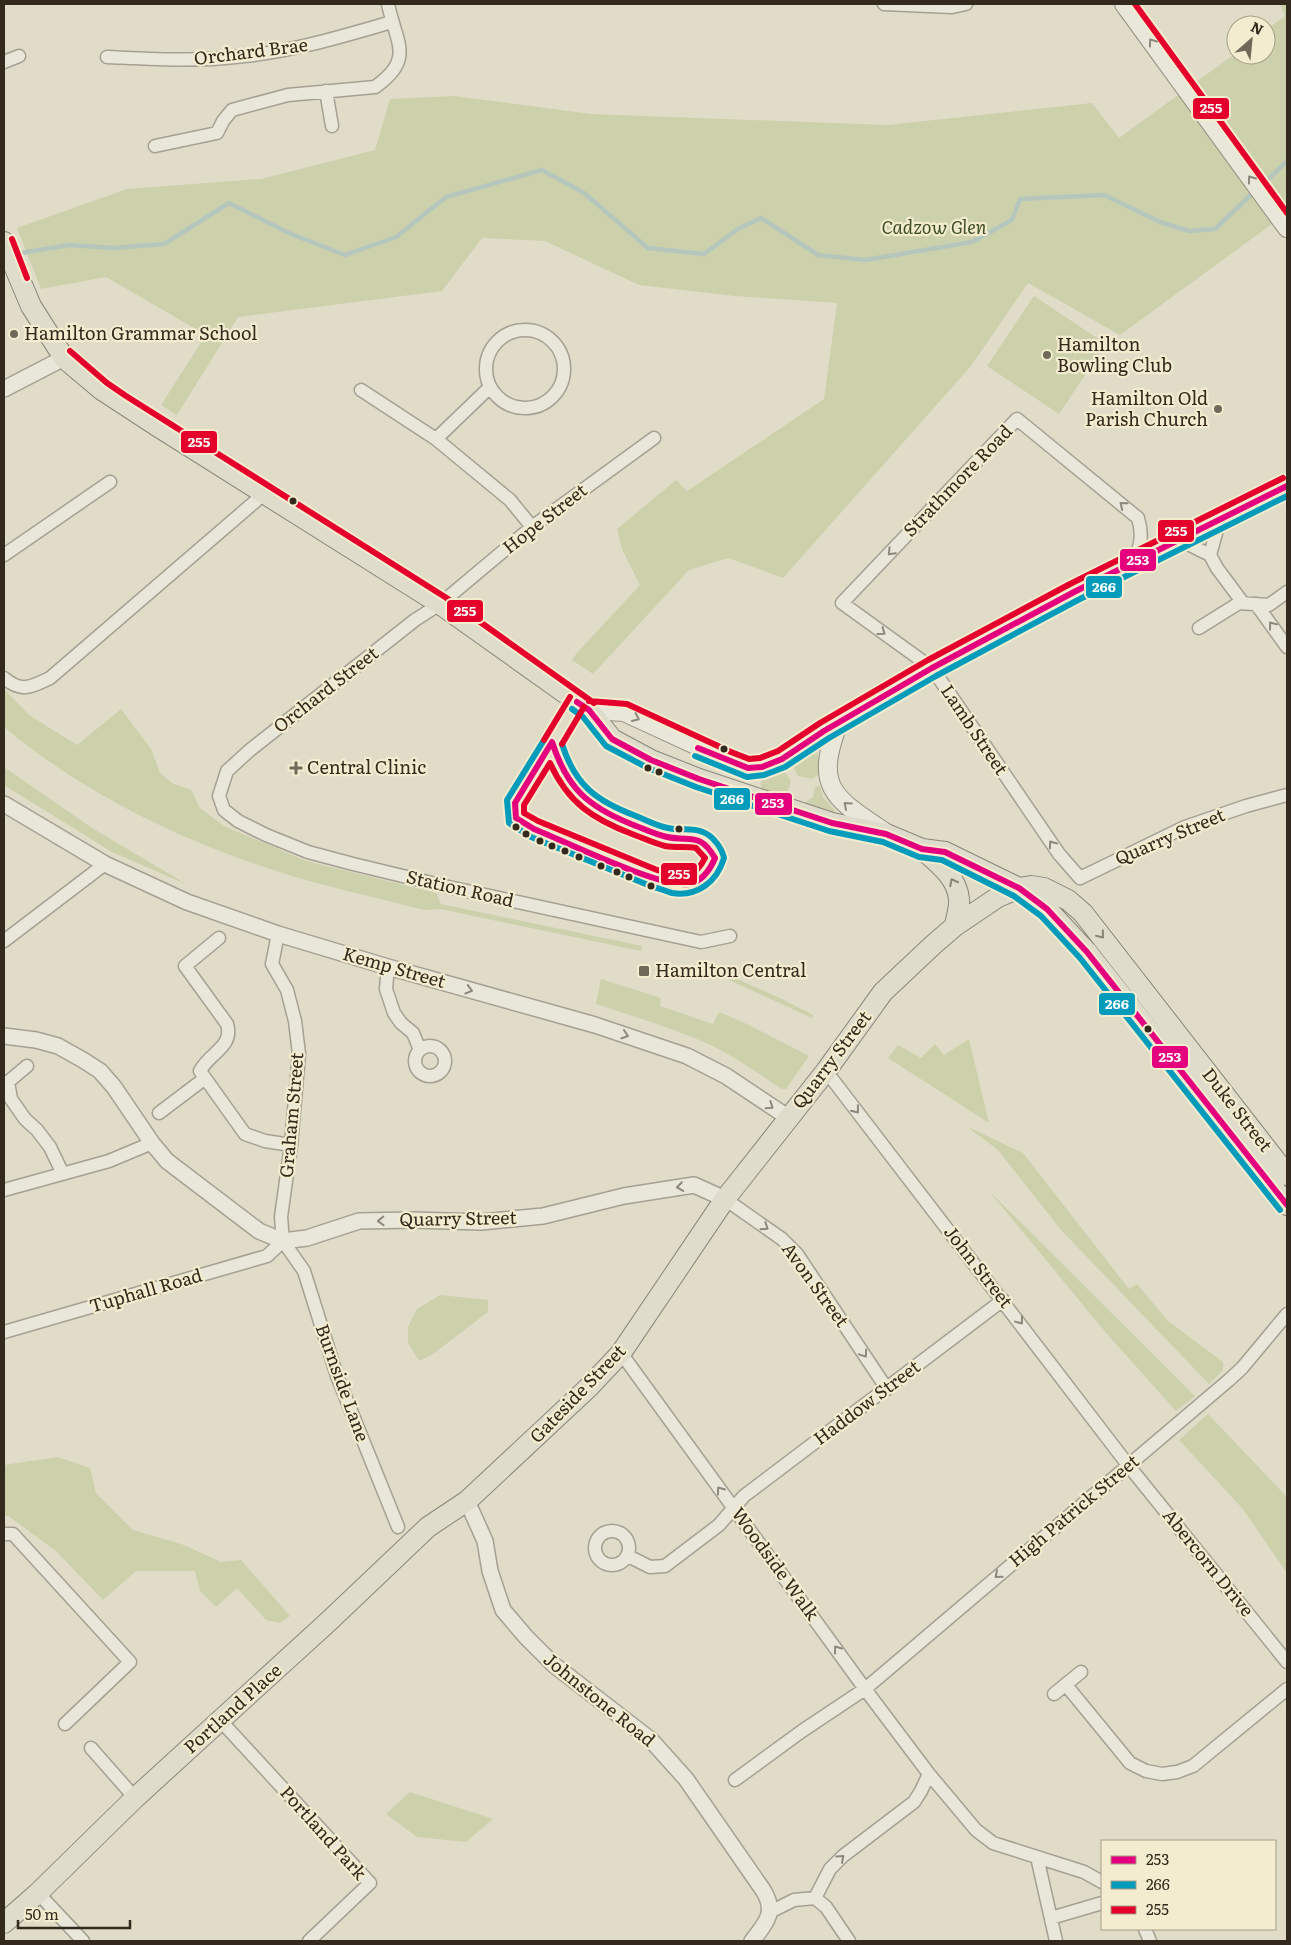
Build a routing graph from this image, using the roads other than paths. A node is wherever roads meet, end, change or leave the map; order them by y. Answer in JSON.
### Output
{"nodes":[{"id":1,"x":388,"y":4,"type":"edge"},
{"id":2,"x":884,"y":4,"type":"edge"},
{"id":3,"x":966,"y":4,"type":"edge"},
{"id":4,"x":1124,"y":4,"type":"edge"},
{"id":5,"x":392,"y":22,"type":"junction"},
{"id":6,"x":18,"y":56,"type":"dead end"},
{"id":7,"x":108,"y":57,"type":"dead end"},
{"id":8,"x":4,"y":62,"type":"edge"},
{"id":9,"x":326,"y":91,"type":"junction"},
{"id":10,"x":332,"y":126,"type":"dead end"},
{"id":11,"x":155,"y":146,"type":"dead end"},
{"id":12,"x":1284,"y":224,"type":"edge"},
{"id":13,"x":4,"y":242,"type":"edge"},
{"id":14,"x":64,"y":358,"type":"junction"},
{"id":15,"x":490,"y":387,"type":"junction"},
{"id":16,"x":4,"y":389,"type":"edge"},
{"id":17,"x":361,"y":390,"type":"dead end"},
{"id":18,"x":654,"y":438,"type":"dead end"},
{"id":19,"x":436,"y":439,"type":"junction"},
{"id":20,"x":110,"y":482,"type":"dead end"},
{"id":21,"x":1287,"y":486,"type":"edge"},
{"id":22,"x":265,"y":494,"type":"junction"},
{"id":23,"x":1220,"y":519,"type":"junction"},
{"id":24,"x":532,"y":527,"type":"junction"},
{"id":25,"x":1178,"y":539,"type":"junction"},
{"id":26,"x":4,"y":555,"type":"edge"},
{"id":27,"x":1210,"y":555,"type":"junction"},
{"id":28,"x":1133,"y":562,"type":"junction"},
{"id":29,"x":1287,"y":592,"type":"edge"},
{"id":30,"x":842,"y":603,"type":"joint"},
{"id":31,"x":440,"y":604,"type":"junction"},
{"id":32,"x":1249,"y":604,"type":"junction"},
{"id":33,"x":1199,"y":628,"type":"dead end"},
{"id":34,"x":1287,"y":647,"type":"edge"},
{"id":35,"x":932,"y":668,"type":"junction"},
{"id":36,"x":4,"y":678,"type":"edge"},
{"id":37,"x":588,"y":710,"type":"junction"},
{"id":38,"x":838,"y":725,"type":"junction"},
{"id":39,"x":221,"y":785,"type":"joint"},
{"id":40,"x":1287,"y":795,"type":"edge"},
{"id":41,"x":4,"y":804,"type":"edge"},
{"id":42,"x":1028,"y":809,"type":"joint"},
{"id":43,"x":886,"y":834,"type":"junction"},
{"id":44,"x":922,"y":849,"type":"junction"},
{"id":45,"x":105,"y":864,"type":"junction"},
{"id":46,"x":1019,"y":888,"type":"junction"},
{"id":47,"x":1047,"y":910,"type":"junction"},
{"id":48,"x":955,"y":926,"type":"junction"},
{"id":49,"x":278,"y":934,"type":"junction"},
{"id":50,"x":730,"y":936,"type":"dead end"},
{"id":51,"x":219,"y":938,"type":"dead end"},
{"id":52,"x":4,"y":941,"type":"edge"},
{"id":53,"x":388,"y":967,"type":"junction"},
{"id":54,"x":906,"y":972,"type":"junction"},
{"id":55,"x":4,"y":1036,"type":"edge"},
{"id":56,"x":420,"y":1050,"type":"dead end"},
{"id":57,"x":27,"y":1066,"type":"dead end"},
{"id":58,"x":828,"y":1068,"type":"junction"},
{"id":59,"x":204,"y":1079,"type":"junction"},
{"id":60,"x":6,"y":1082,"type":"edge"},
{"id":61,"x":160,"y":1113,"type":"dead end"},
{"id":62,"x":788,"y":1118,"type":"junction"},
{"id":63,"x":152,"y":1143,"type":"junction"},
{"id":64,"x":291,"y":1145,"type":"junction"},
{"id":65,"x":62,"y":1172,"type":"junction"},
{"id":66,"x":1287,"y":1175,"type":"edge"},
{"id":67,"x":4,"y":1190,"type":"edge"},
{"id":68,"x":725,"y":1199,"type":"junction"},
{"id":69,"x":1287,"y":1204,"type":"edge"},
{"id":70,"x":283,"y":1241,"type":"junction"},
{"id":71,"x":1003,"y":1300,"type":"junction"},
{"id":72,"x":1287,"y":1308,"type":"edge"},
{"id":73,"x":1287,"y":1314,"type":"edge"},
{"id":74,"x":1277,"y":1326,"type":"junction"},
{"id":75,"x":4,"y":1332,"type":"edge"},
{"id":76,"x":621,"y":1353,"type":"junction"},
{"id":77,"x":887,"y":1388,"type":"junction"},
{"id":78,"x":1128,"y":1465,"type":"junction"},
{"id":79,"x":467,"y":1501,"type":"junction"},
{"id":80,"x":733,"y":1507,"type":"junction"},
{"id":81,"x":398,"y":1527,"type":"dead end"},
{"id":82,"x":4,"y":1534,"type":"edge"},
{"id":83,"x":628,"y":1556,"type":"dead end"},
{"id":84,"x":1287,"y":1662,"type":"edge"},
{"id":85,"x":1081,"y":1672,"type":"dead end"},
{"id":86,"x":1066,"y":1685,"type":"junction"},
{"id":87,"x":865,"y":1689,"type":"junction"},
{"id":88,"x":1287,"y":1689,"type":"edge"},
{"id":89,"x":1054,"y":1694,"type":"dead end"},
{"id":90,"x":220,"y":1720,"type":"junction"},
{"id":91,"x":65,"y":1724,"type":"dead end"},
{"id":92,"x":91,"y":1748,"type":"dead end"},
{"id":93,"x":929,"y":1774,"type":"junction"},
{"id":94,"x":735,"y":1780,"type":"dead end"},
{"id":95,"x":135,"y":1798,"type":"junction"},
{"id":96,"x":1037,"y":1857,"type":"junction"},
{"id":97,"x":1101,"y":1881,"type":"edge"},
{"id":98,"x":38,"y":1893,"type":"junction"},
{"id":99,"x":815,"y":1898,"type":"junction"},
{"id":100,"x":1101,"y":1903,"type":"edge"},
{"id":101,"x":770,"y":1912,"type":"junction"},
{"id":102,"x":1050,"y":1918,"type":"junction"},
{"id":103,"x":4,"y":1923,"type":"edge"},
{"id":104,"x":83,"y":1941,"type":"edge"},
{"id":105,"x":309,"y":1941,"type":"edge"},
{"id":106,"x":752,"y":1941,"type":"edge"},
{"id":107,"x":849,"y":1941,"type":"edge"},
{"id":108,"x":1056,"y":1941,"type":"edge"}],
"edges":[{"from":1,"to":5,"type":"street"},
{"from":2,"to":3,"type":"street"},
{"from":12,"to":4,"type":"main road","one_way":true},
{"from":5,"to":7,"type":"street","name":"Orchard Brae"},
{"from":5,"to":9,"type":"street"},
{"from":6,"to":8,"type":"street"},
{"from":9,"to":10,"type":"street"},
{"from":9,"to":11,"type":"street"},
{"from":13,"to":14,"type":"main road"},
{"from":14,"to":16,"type":"street"},
{"from":14,"to":22,"type":"main road"},
{"from":15,"to":15,"type":"street"},
{"from":15,"to":19,"type":"street"},
{"from":17,"to":19,"type":"street"},
{"from":18,"to":24,"type":"street","name":"Hope Street"},
{"from":19,"to":24,"type":"street"},
{"from":20,"to":26,"type":"street"},
{"from":21,"to":23,"type":"main road"},
{"from":22,"to":31,"type":"main road"},
{"from":22,"to":36,"type":"street"},
{"from":23,"to":25,"type":"main road"},
{"from":23,"to":27,"type":"street"},
{"from":24,"to":31,"type":"street","name":"Hope Street"},
{"from":25,"to":27,"type":"street"},
{"from":25,"to":28,"type":"main road"},
{"from":27,"to":32,"type":"street"},
{"from":28,"to":30,"type":"street","name":"Strathmore Road","one_way":true},
{"from":28,"to":35,"type":"main road"},
{"from":29,"to":32,"type":"street"},
{"from":30,"to":35,"type":"street","name":"Lamb Street","one_way":true},
{"from":31,"to":37,"type":"main road"},
{"from":31,"to":39,"type":"street","name":"Orchard Street"},
{"from":32,"to":33,"type":"street"},
{"from":34,"to":32,"type":"street","one_way":true},
{"from":35,"to":38,"type":"main road"},
{"from":35,"to":42,"type":"street","name":"Lamb Street"},
{"from":37,"to":38,"type":"main road","one_way":true},
{"from":37,"to":43,"type":"main road"},
{"from":43,"to":38,"type":"main road","one_way":true},
{"from":39,"to":50,"type":"street","name":"Station Road"},
{"from":40,"to":42,"type":"street","name":"Quarry Street","one_way":true},
{"from":41,"to":45,"type":"street","name":"Kemp Street"},
{"from":43,"to":44,"type":"main road"},
{"from":44,"to":46,"type":"main road"},
{"from":48,"to":44,"type":"main road","one_way":true},
{"from":45,"to":49,"type":"street","name":"Kemp Street"},
{"from":45,"to":52,"type":"street"},
{"from":46,"to":47,"type":"main road","name":"Duke Street"},
{"from":46,"to":48,"type":"main road","name":"Quarry Street"},
{"from":46,"to":66,"type":"main road","name":"Duke Street","one_way":true},
{"from":47,"to":54,"type":"main road","name":"Quarry Street"},
{"from":47,"to":69,"type":"main road","name":"Duke Street"},
{"from":48,"to":54,"type":"main road","name":"Quarry Street"},
{"from":49,"to":53,"type":"street","name":"Kemp Street"},
{"from":49,"to":64,"type":"street","name":"Graham Street"},
{"from":51,"to":59,"type":"street"},
{"from":53,"to":56,"type":"street"},
{"from":53,"to":62,"type":"street","name":"Kemp Street","one_way":true},
{"from":54,"to":58,"type":"main road","name":"Quarry Street"},
{"from":55,"to":63,"type":"street","name":"Quarry Street"},
{"from":57,"to":60,"type":"street"},
{"from":58,"to":62,"type":"main road","name":"Quarry Street"},
{"from":58,"to":71,"type":"street","name":"John Street","one_way":true},
{"from":59,"to":61,"type":"street"},
{"from":59,"to":64,"type":"street"},
{"from":60,"to":65,"type":"street"},
{"from":62,"to":68,"type":"main road","name":"Quarry Street"},
{"from":63,"to":65,"type":"street"},
{"from":63,"to":70,"type":"street","name":"Quarry Street"},
{"from":64,"to":70,"type":"street","name":"Graham Street"},
{"from":65,"to":67,"type":"street"},
{"from":68,"to":70,"type":"street","name":"Quarry Street","one_way":true},
{"from":68,"to":76,"type":"main road","name":"Gateside Street"},
{"from":68,"to":77,"type":"street","name":"Avon Street","one_way":true},
{"from":70,"to":75,"type":"street","name":"Tuphall Road"},
{"from":70,"to":81,"type":"street","name":"Burnside Lane"},
{"from":71,"to":77,"type":"street","name":"Haddow Street"},
{"from":71,"to":78,"type":"street","name":"John Street","one_way":true},
{"from":72,"to":74,"type":"street","name":"High Patrick Street"},
{"from":73,"to":74,"type":"street","name":"High Patrick Street"},
{"from":74,"to":78,"type":"street","name":"High Patrick Street"},
{"from":76,"to":79,"type":"main road","name":"Gateside Street"},
{"from":80,"to":76,"type":"street","name":"Woodside Walk","one_way":true},
{"from":77,"to":80,"type":"street","name":"Haddow Street"},
{"from":78,"to":84,"type":"street","name":"Abercorn Drive"},
{"from":78,"to":87,"type":"street","name":"High Patrick Street","one_way":true},
{"from":79,"to":90,"type":"main road","name":"Portland Place"},
{"from":79,"to":101,"type":"street","name":"Johnstone Road"},
{"from":80,"to":83,"type":"street","name":"Haddow Street"},
{"from":87,"to":80,"type":"street","name":"Woodside Walk","one_way":true},
{"from":82,"to":91,"type":"street"},
{"from":85,"to":86,"type":"street"},
{"from":86,"to":88,"type":"street"},
{"from":86,"to":89,"type":"street"},
{"from":87,"to":93,"type":"street","name":"Woodside Walk"},
{"from":87,"to":94,"type":"street","name":"High Patrick Street"},
{"from":90,"to":95,"type":"main road","name":"Portland Place"},
{"from":90,"to":105,"type":"street","name":"Portland Park"},
{"from":92,"to":95,"type":"street"},
{"from":93,"to":96,"type":"street","name":"Woodside Walk"},
{"from":99,"to":93,"type":"street","one_way":true},
{"from":95,"to":98,"type":"main road","name":"Portland Place"},
{"from":96,"to":97,"type":"street","name":"Woodside Walk"},
{"from":96,"to":102,"type":"street"},
{"from":98,"to":103,"type":"main road","name":"Portland Place"},
{"from":98,"to":104,"type":"street"},
{"from":99,"to":101,"type":"street"},
{"from":99,"to":107,"type":"street"},
{"from":100,"to":102,"type":"street"},
{"from":101,"to":106,"type":"street"},
{"from":102,"to":108,"type":"street"}]}
